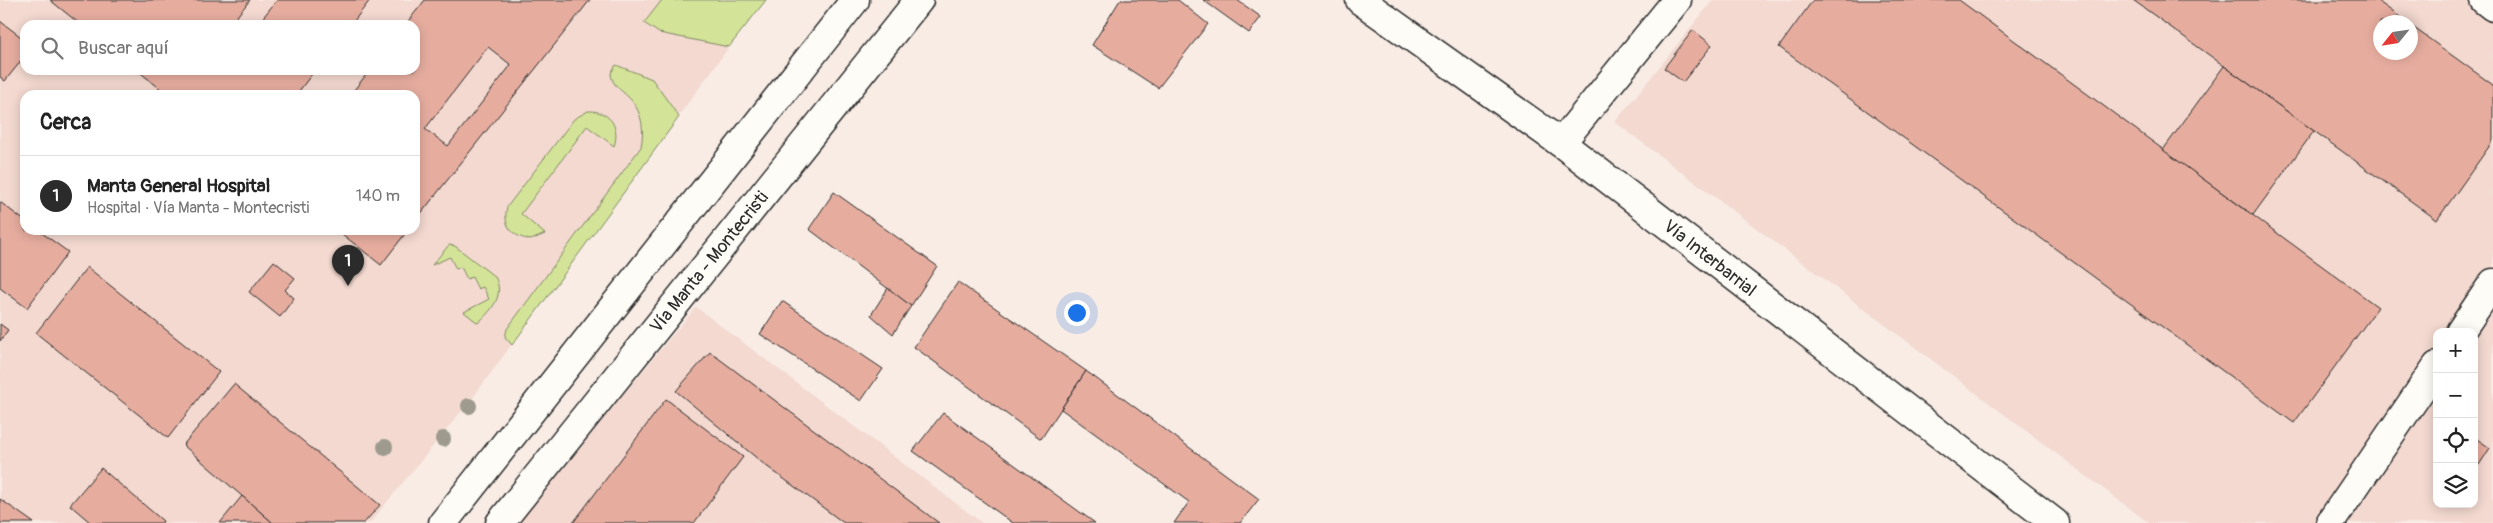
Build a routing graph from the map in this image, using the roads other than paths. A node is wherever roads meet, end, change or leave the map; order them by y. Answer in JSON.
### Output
{"nodes":[{"id":1,"x":855,"y":0,"type":"edge"},
{"id":2,"x":919,"y":0,"type":"edge"},
{"id":3,"x":1360,"y":0,"type":"edge"},
{"id":4,"x":1677,"y":0,"type":"edge"},
{"id":5,"x":2484,"y":0,"type":"edge"},
{"id":6,"x":2493,"y":7,"type":"edge"},
{"id":7,"x":1561,"y":143,"type":"junction"},
{"id":8,"x":2493,"y":283,"type":"edge"},
{"id":9,"x":2463,"y":328,"type":"edge"},
{"id":10,"x":2433,"y":372,"type":"edge"},
{"id":11,"x":443,"y":523,"type":"edge"},
{"id":12,"x":500,"y":523,"type":"edge"},
{"id":13,"x":2055,"y":523,"type":"edge"},
{"id":14,"x":2330,"y":523,"type":"edge"}],
"edges":[{"from":1,"to":11,"type":"main road"},
{"from":2,"to":12,"type":"main road","name":"Vía Manta - Montecristi"},
{"from":3,"to":7,"type":"main road","name":"Vía Interbarrial"},
{"from":4,"to":7,"type":"main road"},
{"from":5,"to":6,"type":"main road"},
{"from":7,"to":13,"type":"main road","name":"Vía Interbarrial"},
{"from":8,"to":9,"type":"main road"},
{"from":10,"to":14,"type":"main road"}]}
